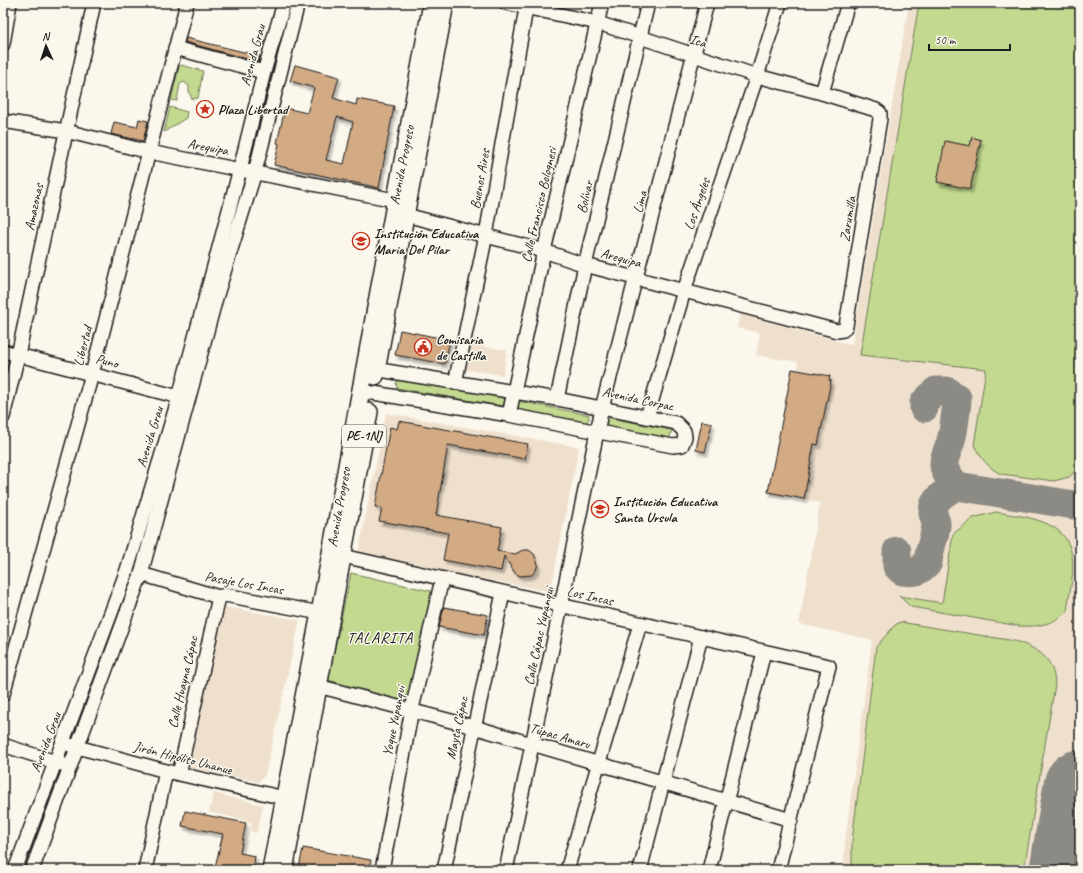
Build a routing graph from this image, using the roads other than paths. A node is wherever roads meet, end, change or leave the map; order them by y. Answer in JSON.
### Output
{"nodes":[{"id":1,"x":10,"y":3,"type":"edge"},
{"id":2,"x":94,"y":3,"type":"edge"},
{"id":3,"x":187,"y":3,"type":"edge"},
{"id":4,"x":284,"y":3,"type":"edge"},
{"id":5,"x":298,"y":3,"type":"edge"},
{"id":6,"x":432,"y":3,"type":"edge"},
{"id":7,"x":445,"y":3,"type":"edge"},
{"id":8,"x":506,"y":3,"type":"edge"},
{"id":9,"x":602,"y":3,"type":"edge"},
{"id":10,"x":648,"y":3,"type":"edge"},
{"id":11,"x":707,"y":3,"type":"edge"},
{"id":12,"x":780,"y":3,"type":"edge"},
{"id":13,"x":848,"y":3,"type":"edge"},
{"id":14,"x":527,"y":5,"type":"edge"},
{"id":15,"x":598,"y":23,"type":"junction"},
{"id":16,"x":640,"y":38,"type":"junction"},
{"id":17,"x":3,"y":44,"type":"edge"},
{"id":18,"x":175,"y":48,"type":"junction"},
{"id":19,"x":693,"y":56,"type":"junction"},
{"id":20,"x":264,"y":72,"type":"junction"},
{"id":21,"x":757,"y":76,"type":"junction"},
{"id":22,"x":822,"y":92,"type":"junction"},
{"id":23,"x":880,"y":113,"type":"joint"},
{"id":24,"x":3,"y":121,"type":"edge"},
{"id":25,"x":66,"y":131,"type":"junction"},
{"id":26,"x":149,"y":152,"type":"junction"},
{"id":27,"x":240,"y":169,"type":"junction"},
{"id":28,"x":255,"y":172,"type":"junction"},
{"id":29,"x":400,"y":208,"type":"junction"},
{"id":30,"x":486,"y":235,"type":"junction"},
{"id":31,"x":544,"y":251,"type":"junction"},
{"id":32,"x":585,"y":265,"type":"junction"},
{"id":33,"x":637,"y":279,"type":"junction"},
{"id":34,"x":684,"y":291,"type":"junction"},
{"id":35,"x":843,"y":330,"type":"joint"},
{"id":36,"x":3,"y":351,"type":"edge"},
{"id":37,"x":18,"y":355,"type":"junction"},
{"id":38,"x":370,"y":369,"type":"junction"},
{"id":39,"x":92,"y":374,"type":"junction"},
{"id":40,"x":455,"y":383,"type":"junction"},
{"id":41,"x":366,"y":392,"type":"junction"},
{"id":42,"x":514,"y":392,"type":"junction"},
{"id":43,"x":179,"y":397,"type":"junction"},
{"id":44,"x":556,"y":399,"type":"junction"},
{"id":45,"x":602,"y":408,"type":"junction"},
{"id":46,"x":510,"y":415,"type":"junction"},
{"id":47,"x":3,"y":417,"type":"edge"},
{"id":48,"x":647,"y":417,"type":"junction"},
{"id":49,"x":597,"y":432,"type":"junction"},
{"id":50,"x":343,"y":556,"type":"junction"},
{"id":51,"x":141,"y":574,"type":"junction"},
{"id":52,"x":442,"y":579,"type":"junction"},
{"id":53,"x":503,"y":593,"type":"junction"},
{"id":54,"x":219,"y":597,"type":"junction"},
{"id":55,"x":562,"y":606,"type":"junction"},
{"id":56,"x":320,"y":613,"type":"junction"},
{"id":57,"x":640,"y":624,"type":"junction"},
{"id":58,"x":701,"y":637,"type":"junction"},
{"id":59,"x":764,"y":652,"type":"junction"},
{"id":60,"x":318,"y":686,"type":"junction"},
{"id":61,"x":3,"y":694,"type":"edge"},
{"id":62,"x":412,"y":709,"type":"junction"},
{"id":63,"x":474,"y":727,"type":"junction"},
{"id":64,"x":63,"y":742,"type":"junction"},
{"id":65,"x":532,"y":744,"type":"junction"},
{"id":66,"x":3,"y":745,"type":"edge"},
{"id":67,"x":77,"y":747,"type":"junction"},
{"id":68,"x":55,"y":762,"type":"junction"},
{"id":69,"x":598,"y":763,"type":"junction"},
{"id":70,"x":70,"y":766,"type":"junction"},
{"id":71,"x":166,"y":772,"type":"junction"},
{"id":72,"x":179,"y":774,"type":"junction"},
{"id":73,"x":662,"y":784,"type":"junction"},
{"id":74,"x":291,"y":800,"type":"junction"},
{"id":75,"x":727,"y":802,"type":"junction"},
{"id":76,"x":791,"y":820,"type":"junction"},
{"id":77,"x":15,"y":870,"type":"edge"},
{"id":78,"x":32,"y":870,"type":"edge"},
{"id":79,"x":145,"y":870,"type":"edge"},
{"id":80,"x":271,"y":870,"type":"edge"},
{"id":81,"x":284,"y":870,"type":"edge"},
{"id":82,"x":382,"y":870,"type":"edge"},
{"id":83,"x":444,"y":870,"type":"edge"},
{"id":84,"x":506,"y":870,"type":"edge"},
{"id":85,"x":567,"y":870,"type":"edge"},
{"id":86,"x":640,"y":870,"type":"edge"},
{"id":87,"x":709,"y":870,"type":"edge"},
{"id":88,"x":778,"y":870,"type":"edge"}],
"edges":[{"from":1,"to":17,"type":"street"},
{"from":2,"to":25,"type":"street","name":"Amazonas"},
{"from":3,"to":18,"type":"street","name":"Libertad"},
{"from":4,"to":20,"type":"street","name":"Avenida Grau"},
{"from":5,"to":28,"type":"street","name":"Avenida Grau"},
{"from":6,"to":29,"type":"main road","name":"Avenida Progreso","number":"PE-1NJ"},
{"from":7,"to":29,"type":"main road","name":"Avenida Progreso","number":"PE-1NJ"},
{"from":8,"to":14,"type":"street","name":"Ica"},
{"from":9,"to":15,"type":"street","name":"Calle Francisco Bolognesi"},
{"from":10,"to":16,"type":"street","name":"Bolívar"},
{"from":11,"to":19,"type":"street","name":"Lima"},
{"from":12,"to":21,"type":"street","name":"Los Ángeles"},
{"from":13,"to":22,"type":"street"},
{"from":14,"to":15,"type":"street","name":"Ica"},
{"from":14,"to":30,"type":"street","name":"Buenos Aires"},
{"from":15,"to":16,"type":"street","name":"Ica"},
{"from":15,"to":31,"type":"street","name":"Calle Francisco Bolognesi"},
{"from":16,"to":19,"type":"street","name":"Ica"},
{"from":16,"to":32,"type":"street","name":"Bolívar"},
{"from":18,"to":20,"type":"street"},
{"from":18,"to":26,"type":"street","name":"Libertad"},
{"from":19,"to":21,"type":"street","name":"Ica"},
{"from":19,"to":33,"type":"street","name":"Lima"},
{"from":20,"to":27,"type":"street","name":"Avenida Grau"},
{"from":21,"to":22,"type":"street","name":"Ica"},
{"from":21,"to":34,"type":"street","name":"Los Ángeles"},
{"from":22,"to":23,"type":"street","name":"Ica"},
{"from":23,"to":35,"type":"street","name":"Zarumilla"},
{"from":24,"to":25,"type":"street","name":"Arequipa"},
{"from":25,"to":26,"type":"street","name":"Arequipa"},
{"from":25,"to":37,"type":"street","name":"Amazonas"},
{"from":26,"to":27,"type":"street","name":"Arequipa"},
{"from":26,"to":39,"type":"street","name":"Libertad"},
{"from":27,"to":28,"type":"street","name":"Arequipa"},
{"from":27,"to":43,"type":"street","name":"Avenida Grau"},
{"from":28,"to":29,"type":"street","name":"Arequipa"},
{"from":28,"to":51,"type":"street","name":"Avenida Grau"},
{"from":29,"to":30,"type":"street","name":"Arequipa"},
{"from":29,"to":38,"type":"main road","name":"Avenida Progreso","number":"PE-1NJ"},
{"from":30,"to":31,"type":"street","name":"Arequipa"},
{"from":30,"to":40,"type":"street","name":"Buenos Aires"},
{"from":31,"to":32,"type":"street","name":"Arequipa"},
{"from":31,"to":42,"type":"street","name":"Calle Francisco Bolognesi"},
{"from":32,"to":33,"type":"street","name":"Arequipa"},
{"from":32,"to":44,"type":"street","name":"Bolívar"},
{"from":33,"to":34,"type":"street","name":"Arequipa"},
{"from":33,"to":45,"type":"street","name":"Lima"},
{"from":34,"to":35,"type":"street","name":"Arequipa"},
{"from":34,"to":48,"type":"street","name":"Los Ángeles"},
{"from":36,"to":37,"type":"street","name":"Puno"},
{"from":37,"to":39,"type":"street","name":"Puno"},
{"from":37,"to":47,"type":"street","name":"Amazonas"},
{"from":38,"to":40,"type":"street","name":"Avenida Corpac"},
{"from":38,"to":41,"type":"main road","name":"Avenida Progreso","number":"PE-1NJ"},
{"from":39,"to":43,"type":"street","name":"Puno"},
{"from":39,"to":61,"type":"street","name":"Libertad"},
{"from":40,"to":42,"type":"street","name":"Avenida Corpac"},
{"from":41,"to":46,"type":"street","name":"Avenida Corpac"},
{"from":41,"to":50,"type":"main road","name":"Avenida Progreso","number":"PE-1NJ"},
{"from":41,"to":56,"type":"main road","name":"Avenida Progreso","number":"PE-1NJ"},
{"from":42,"to":44,"type":"street","name":"Avenida Corpac"},
{"from":42,"to":46,"type":"street","name":"Calle Francisco Bolognesi"},
{"from":43,"to":64,"type":"street","name":"Avenida Grau"},
{"from":44,"to":45,"type":"street","name":"Avenida Corpac"},
{"from":45,"to":48,"type":"street","name":"Avenida Corpac"},
{"from":45,"to":49,"type":"street","name":"Calle Cápac Yupanqui"},
{"from":46,"to":49,"type":"street","name":"Avenida Corpac"},
{"from":48,"to":49,"type":"street","name":"Avenida Corpac"},
{"from":49,"to":55,"type":"street","name":"Calle Cápac Yupanqui"},
{"from":50,"to":52,"type":"street","name":"Los Incas"},
{"from":50,"to":60,"type":"main road","name":"Avenida Progreso","number":"PE-1NJ"},
{"from":51,"to":54,"type":"street","name":"Pasaje Los Incas"},
{"from":51,"to":67,"type":"street","name":"Avenida Grau"},
{"from":52,"to":53,"type":"street","name":"Los Incas"},
{"from":52,"to":62,"type":"street","name":"Yoque Yupanqui"},
{"from":53,"to":55,"type":"street","name":"Los Incas"},
{"from":53,"to":63,"type":"street","name":"Mayta Cápac"},
{"from":54,"to":56,"type":"street","name":"Pasaje Los Incas"},
{"from":54,"to":72,"type":"street","name":"Calle Huayna Cápac"},
{"from":55,"to":57,"type":"street","name":"Los Incas"},
{"from":55,"to":65,"type":"street","name":"Calle Cápac Yupanqui"},
{"from":56,"to":74,"type":"main road","name":"Avenida Progreso","number":"PE-1NJ"},
{"from":57,"to":58,"type":"street","name":"Los Incas"},
{"from":57,"to":69,"type":"street"},
{"from":58,"to":59,"type":"street","name":"Los Incas"},
{"from":58,"to":73,"type":"street"},
{"from":59,"to":75,"type":"street"},
{"from":59,"to":76,"type":"street","name":"Los Incas"},
{"from":60,"to":62,"type":"street","name":"Túpac Amaru"},
{"from":60,"to":74,"type":"main road","name":"Avenida Progreso","number":"PE-1NJ"},
{"from":62,"to":63,"type":"street","name":"Túpac Amaru"},
{"from":62,"to":82,"type":"street","name":"Yoque Yupanqui"},
{"from":63,"to":65,"type":"street","name":"Túpac Amaru"},
{"from":63,"to":83,"type":"street","name":"Mayta Cápac"},
{"from":64,"to":67,"type":"street","name":"Jirón Hipólito Unanue"},
{"from":64,"to":68,"type":"street","name":"Avenida Grau"},
{"from":65,"to":69,"type":"street","name":"Túpac Amaru"},
{"from":65,"to":84,"type":"street","name":"Calle Cápac Yupanqui"},
{"from":66,"to":68,"type":"street"},
{"from":67,"to":70,"type":"street","name":"Avenida Grau"},
{"from":67,"to":71,"type":"street","name":"Jirón Hipólito Unanue"},
{"from":68,"to":70,"type":"street"},
{"from":68,"to":77,"type":"street","name":"Avenida Grau"},
{"from":69,"to":73,"type":"street","name":"Túpac Amaru"},
{"from":69,"to":85,"type":"street"},
{"from":70,"to":78,"type":"street","name":"Avenida Grau"},
{"from":71,"to":72,"type":"street","name":"Jirón Hipólito Unanue"},
{"from":71,"to":79,"type":"street"},
{"from":72,"to":74,"type":"street","name":"Jirón Hipólito Unanue"},
{"from":73,"to":75,"type":"street","name":"Túpac Amaru"},
{"from":73,"to":86,"type":"street"},
{"from":74,"to":80,"type":"main road","name":"Avenida Progreso","number":"PE-1NJ"},
{"from":74,"to":81,"type":"main road","name":"Avenida Progreso","number":"PE-1NJ"},
{"from":75,"to":76,"type":"street","name":"Túpac Amaru"},
{"from":75,"to":87,"type":"street"},
{"from":76,"to":88,"type":"street"}]}
